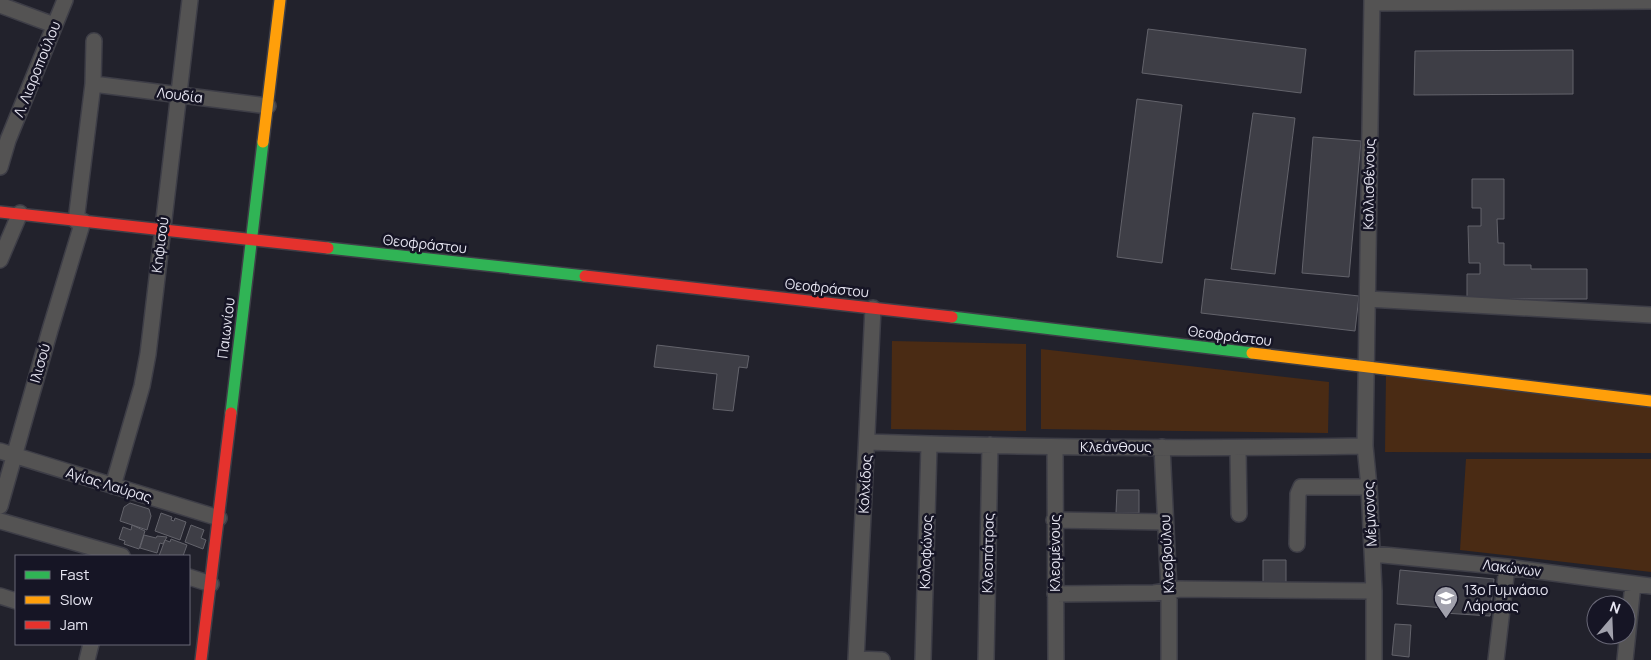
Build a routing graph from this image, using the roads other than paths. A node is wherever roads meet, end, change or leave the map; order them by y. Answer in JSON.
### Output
{"nodes":[{"id":1,"x":65,"y":0,"type":"edge"},
{"id":2,"x":190,"y":0,"type":"edge"},
{"id":3,"x":280,"y":0,"type":"edge"},
{"id":4,"x":1372,"y":1,"type":"edge"},
{"id":5,"x":1538,"y":1,"type":"edge"},
{"id":6,"x":1651,"y":1,"type":"edge"},
{"id":7,"x":0,"y":4,"type":"edge"},
{"id":8,"x":54,"y":25,"type":"junction"},
{"id":9,"x":94,"y":41,"type":"dead end"},
{"id":10,"x":93,"y":84,"type":"junction"},
{"id":11,"x":178,"y":95,"type":"junction"},
{"id":12,"x":268,"y":106,"type":"junction"},
{"id":13,"x":0,"y":167,"type":"edge"},
{"id":14,"x":0,"y":212,"type":"edge"},
{"id":15,"x":20,"y":213,"type":"junction"},
{"id":16,"x":80,"y":221,"type":"junction"},
{"id":17,"x":162,"y":230,"type":"junction"},
{"id":18,"x":252,"y":240,"type":"junction"},
{"id":19,"x":0,"y":260,"type":"edge"},
{"id":20,"x":1368,"y":299,"type":"junction"},
{"id":21,"x":873,"y":308,"type":"junction"},
{"id":22,"x":1651,"y":315,"type":"edge"},
{"id":23,"x":1366,"y":368,"type":"junction"},
{"id":24,"x":1651,"y":401,"type":"edge"},
{"id":25,"x":867,"y":442,"type":"junction"},
{"id":26,"x":929,"y":445,"type":"junction"},
{"id":27,"x":990,"y":446,"type":"junction"},
{"id":28,"x":1365,"y":446,"type":"junction"},
{"id":29,"x":1054,"y":447,"type":"junction"},
{"id":30,"x":1162,"y":447,"type":"junction"},
{"id":31,"x":1238,"y":449,"type":"junction"},
{"id":32,"x":7,"y":453,"type":"edge"},
{"id":33,"x":113,"y":486,"type":"junction"},
{"id":34,"x":1369,"y":487,"type":"junction"},
{"id":35,"x":0,"y":506,"type":"edge"},
{"id":36,"x":1239,"y":514,"type":"dead end"},
{"id":37,"x":219,"y":518,"type":"junction"},
{"id":38,"x":1054,"y":520,"type":"junction"},
{"id":39,"x":0,"y":521,"type":"edge"},
{"id":40,"x":1165,"y":522,"type":"junction"},
{"id":41,"x":1297,"y":544,"type":"dead end"},
{"id":42,"x":1373,"y":554,"type":"junction"},
{"id":43,"x":115,"y":555,"type":"edge"},
{"id":44,"x":1507,"y":567,"type":"junction"},
{"id":45,"x":190,"y":577,"type":"edge"},
{"id":46,"x":211,"y":584,"type":"junction"},
{"id":47,"x":1634,"y":584,"type":"junction"},
{"id":48,"x":1651,"y":586,"type":"edge"},
{"id":49,"x":1169,"y":591,"type":"junction"},
{"id":50,"x":1374,"y":591,"type":"junction"},
{"id":51,"x":1055,"y":594,"type":"junction"},
{"id":52,"x":0,"y":596,"type":"edge"},
{"id":53,"x":15,"y":601,"type":"edge"},
{"id":54,"x":91,"y":645,"type":"edge"},
{"id":55,"x":87,"y":660,"type":"edge"},
{"id":56,"x":201,"y":660,"type":"edge"},
{"id":57,"x":856,"y":660,"type":"edge"},
{"id":58,"x":882,"y":660,"type":"edge"},
{"id":59,"x":923,"y":660,"type":"edge"},
{"id":60,"x":986,"y":660,"type":"edge"},
{"id":61,"x":1056,"y":660,"type":"edge"},
{"id":62,"x":1169,"y":660,"type":"edge"},
{"id":63,"x":1374,"y":660,"type":"edge"},
{"id":64,"x":1496,"y":660,"type":"edge"},
{"id":65,"x":1625,"y":660,"type":"edge"}],
"edges":[{"from":1,"to":8,"type":"street","name":"Λ. Λιαροπούλου"},
{"from":2,"to":11,"type":"street","name":"Κηφισού"},
{"from":3,"to":12,"type":"street","name":"Παιωνίου"},
{"from":4,"to":5,"type":"street"},
{"from":4,"to":20,"type":"street","name":"Καλλισθένους"},
{"from":5,"to":6,"type":"street"},
{"from":7,"to":8,"type":"street"},
{"from":8,"to":13,"type":"street","name":"Λ. Λιαροπούλου"},
{"from":9,"to":10,"type":"street","name":"Ιλισού"},
{"from":10,"to":11,"type":"street","name":"Λουδία"},
{"from":10,"to":16,"type":"street","name":"Ιλισού"},
{"from":11,"to":12,"type":"street","name":"Λουδία"},
{"from":11,"to":17,"type":"street","name":"Κηφισού"},
{"from":12,"to":18,"type":"street","name":"Παιωνίου"},
{"from":14,"to":15,"type":"street","name":"Θεοφράστου"},
{"from":15,"to":16,"type":"street","name":"Θεοφράστου"},
{"from":15,"to":19,"type":"street"},
{"from":16,"to":17,"type":"street","name":"Θεοφράστου"},
{"from":16,"to":32,"type":"street","name":"Ιλισού"},
{"from":17,"to":18,"type":"street","name":"Θεοφράστου"},
{"from":17,"to":33,"type":"street","name":"Κηφισού"},
{"from":18,"to":21,"type":"street","name":"Θεοφράστου"},
{"from":18,"to":37,"type":"street","name":"Παιωνίου"},
{"from":20,"to":22,"type":"street"},
{"from":20,"to":23,"type":"street","name":"Καλλισθένους"},
{"from":21,"to":23,"type":"street","name":"Θεοφράστου"},
{"from":21,"to":25,"type":"street","name":"Κολχίδος"},
{"from":23,"to":24,"type":"street","name":"Θεοφράστου"},
{"from":23,"to":28,"type":"street","name":"Μέμνονος"},
{"from":25,"to":26,"type":"street","name":"Κλεάνθους"},
{"from":25,"to":57,"type":"street","name":"Κολχίδος"},
{"from":26,"to":27,"type":"street","name":"Κλεάνθους"},
{"from":26,"to":59,"type":"street","name":"Κολοφώνος"},
{"from":27,"to":29,"type":"street","name":"Κλεάνθους"},
{"from":27,"to":60,"type":"street","name":"Κλεοπάτρας"},
{"from":28,"to":31,"type":"street","name":"Κλεάνθους"},
{"from":28,"to":34,"type":"street","name":"Μέμνονος"},
{"from":29,"to":30,"type":"street","name":"Κλεάνθους"},
{"from":29,"to":38,"type":"street","name":"Κλεομένους"},
{"from":30,"to":31,"type":"street","name":"Κλεάνθους"},
{"from":30,"to":40,"type":"street","name":"Κλεοβούλου"},
{"from":31,"to":36,"type":"street"},
{"from":32,"to":33,"type":"street","name":"Αγίας Λαύρας"},
{"from":32,"to":35,"type":"street","name":"Ιλισού"},
{"from":33,"to":37,"type":"street","name":"Αγίας Λαύρας"},
{"from":34,"to":41,"type":"street"},
{"from":34,"to":42,"type":"street","name":"Μέμνονος"},
{"from":37,"to":46,"type":"street","name":"Παιωνίου"},
{"from":38,"to":40,"type":"street"},
{"from":38,"to":51,"type":"street","name":"Κλεομένους"},
{"from":39,"to":43,"type":"street"},
{"from":40,"to":49,"type":"street","name":"Κλεοβούλου"},
{"from":42,"to":44,"type":"street","name":"Λακώνων"},
{"from":42,"to":50,"type":"street","name":"Μέμνονος"},
{"from":44,"to":47,"type":"street","name":"Λακώνων"},
{"from":44,"to":64,"type":"street"},
{"from":45,"to":46,"type":"street"},
{"from":46,"to":56,"type":"street","name":"Παιωνίου"},
{"from":47,"to":48,"type":"street","name":"Λακώνων"},
{"from":47,"to":65,"type":"street"},
{"from":49,"to":50,"type":"street"},
{"from":49,"to":51,"type":"street"},
{"from":49,"to":62,"type":"street","name":"Κλεοβούλου"},
{"from":50,"to":63,"type":"street","name":"Μέμνονος"},
{"from":51,"to":61,"type":"street","name":"Κλεομένους"},
{"from":52,"to":53,"type":"street"},
{"from":54,"to":55,"type":"street"},
{"from":57,"to":58,"type":"street"}]}
